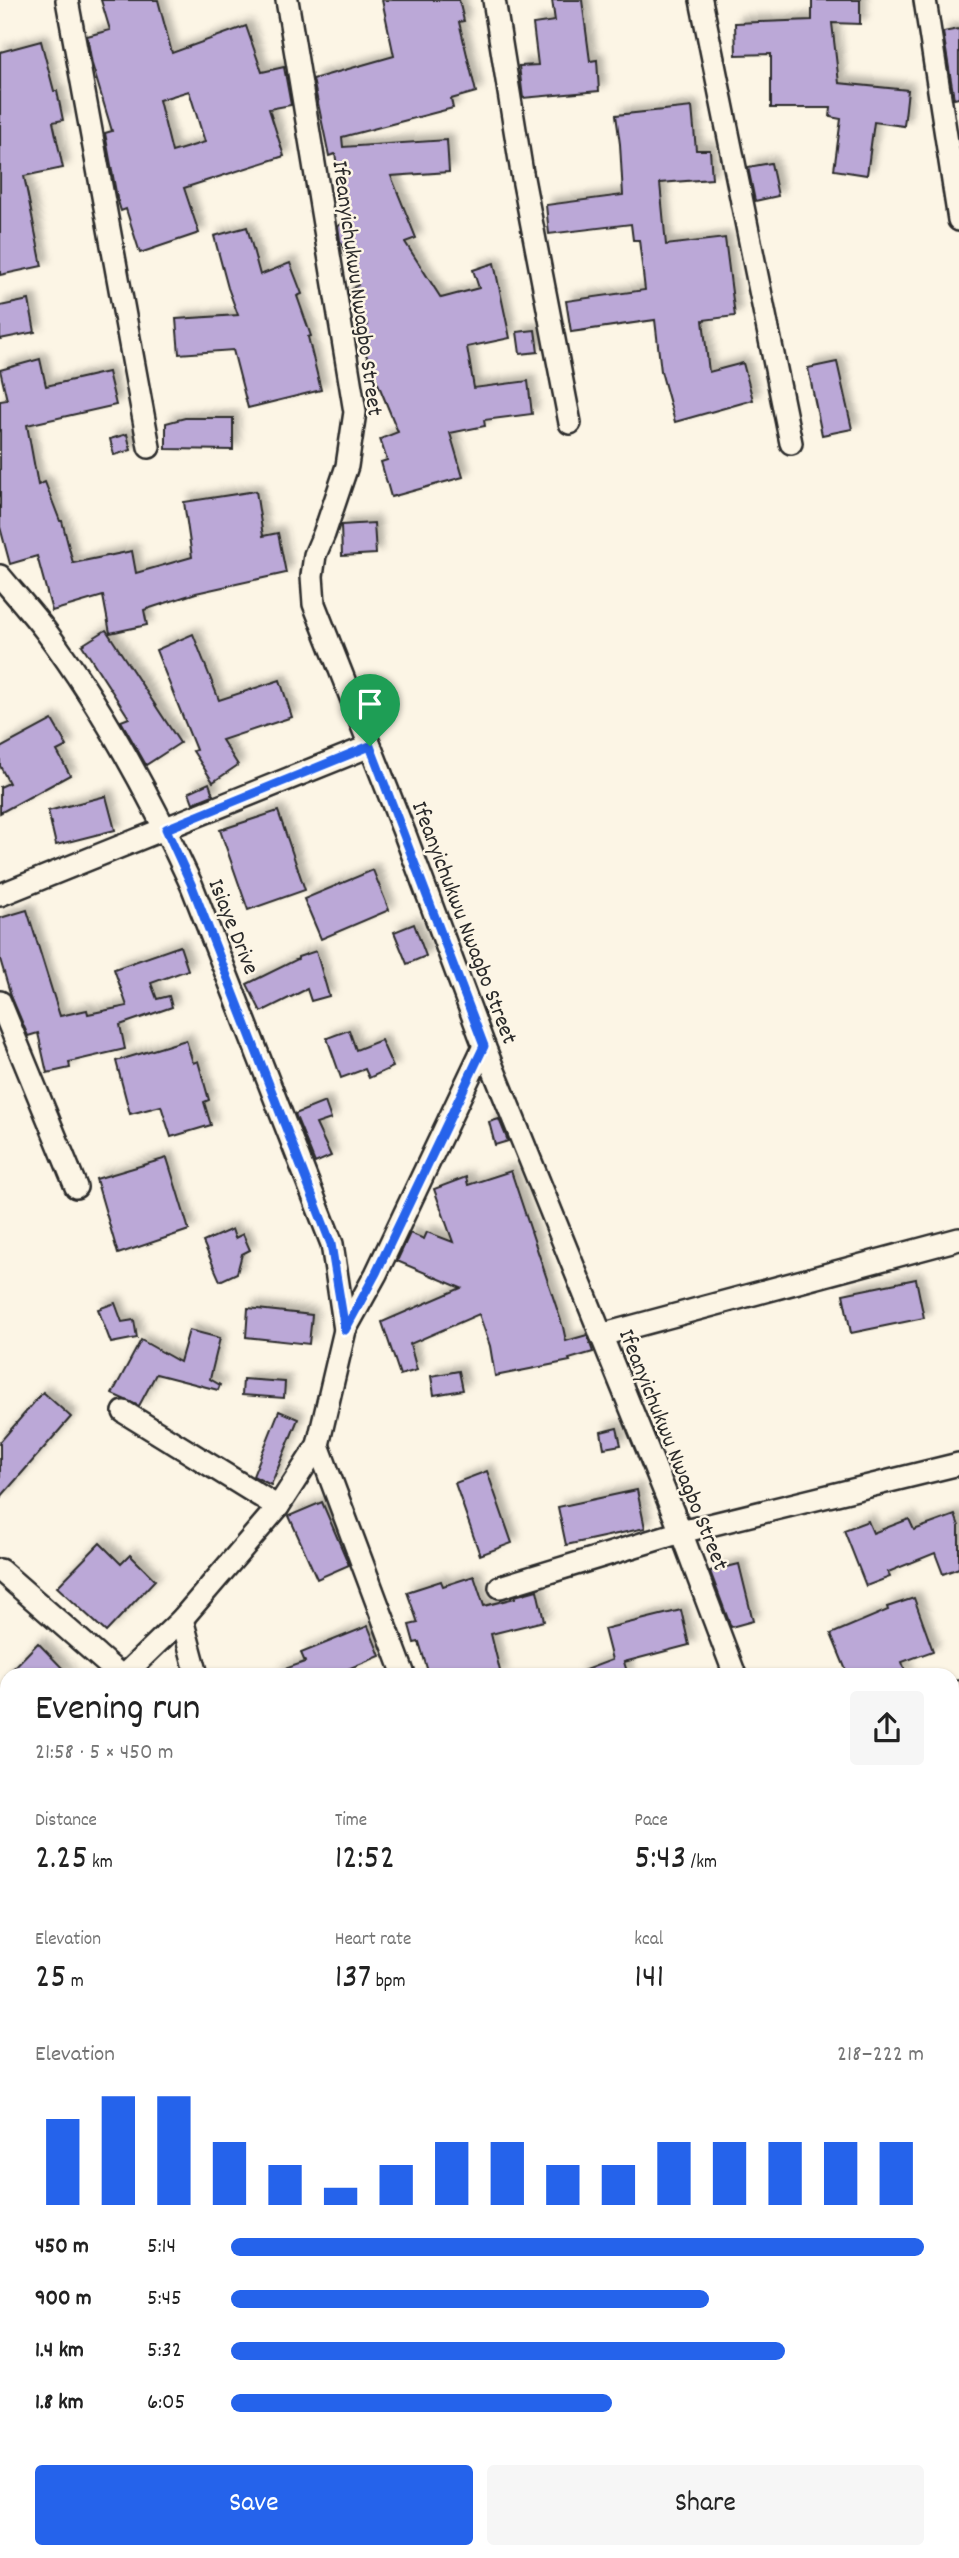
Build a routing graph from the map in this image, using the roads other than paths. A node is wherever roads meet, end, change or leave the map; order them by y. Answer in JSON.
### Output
{"nodes":[{"id":1,"x":67,"y":0,"type":"edge"},
{"id":2,"x":286,"y":0,"type":"edge"},
{"id":3,"x":494,"y":0,"type":"edge"},
{"id":4,"x":701,"y":0,"type":"edge"},
{"id":5,"x":925,"y":0,"type":"edge"},
{"id":6,"x":959,"y":220,"type":"edge"},
{"id":7,"x":570,"y":423,"type":"dead end"},
{"id":8,"x":791,"y":443,"type":"dead end"},
{"id":9,"x":149,"y":447,"type":"dead end"},
{"id":10,"x":0,"y":576,"type":"edge"},
{"id":11,"x":370,"y":746,"type":"junction"},
{"id":12,"x":166,"y":829,"type":"junction"},
{"id":13,"x":0,"y":895,"type":"edge"},
{"id":14,"x":0,"y":1002,"type":"edge"},
{"id":15,"x":484,"y":1046,"type":"junction"},
{"id":16,"x":76,"y":1187,"type":"dead end"},
{"id":17,"x":959,"y":1239,"type":"edge"},
{"id":18,"x":345,"y":1330,"type":"junction"},
{"id":19,"x":601,"y":1335,"type":"junction"},
{"id":20,"x":124,"y":1412,"type":"dead end"},
{"id":21,"x":318,"y":1445,"type":"junction"},
{"id":22,"x":959,"y":1464,"type":"edge"},
{"id":23,"x":278,"y":1507,"type":"junction"},
{"id":24,"x":681,"y":1532,"type":"junction"},
{"id":25,"x":0,"y":1570,"type":"edge"},
{"id":26,"x":500,"y":1587,"type":"dead end"},
{"id":27,"x":182,"y":1619,"type":"junction"},
{"id":28,"x":114,"y":1668,"type":"edge"},
{"id":29,"x":130,"y":1668,"type":"edge"},
{"id":30,"x":195,"y":1668,"type":"edge"},
{"id":31,"x":401,"y":1668,"type":"edge"},
{"id":32,"x":732,"y":1668,"type":"edge"}],
"edges":[{"from":1,"to":9,"type":"street"},
{"from":2,"to":11,"type":"street","name":"Ifeanyichukwu Nwagbo Street"},
{"from":3,"to":7,"type":"street"},
{"from":4,"to":8,"type":"street"},
{"from":5,"to":6,"type":"street"},
{"from":10,"to":12,"type":"street","name":"Isiaye Drive"},
{"from":11,"to":12,"type":"street"},
{"from":11,"to":15,"type":"street","name":"Ifeanyichukwu Nwagbo Street"},
{"from":12,"to":13,"type":"street"},
{"from":12,"to":18,"type":"street","name":"Isiaye Drive"},
{"from":14,"to":16,"type":"street"},
{"from":15,"to":18,"type":"street"},
{"from":15,"to":19,"type":"street","name":"Ifeanyichukwu Nwagbo Street"},
{"from":17,"to":19,"type":"street"},
{"from":18,"to":21,"type":"street"},
{"from":19,"to":24,"type":"street","name":"Ifeanyichukwu Nwagbo Street"},
{"from":20,"to":23,"type":"street"},
{"from":21,"to":23,"type":"street"},
{"from":21,"to":31,"type":"street"},
{"from":22,"to":24,"type":"street"},
{"from":23,"to":27,"type":"street"},
{"from":24,"to":26,"type":"street"},
{"from":24,"to":32,"type":"street","name":"Ifeanyichukwu Nwagbo Street"},
{"from":25,"to":28,"type":"street"},
{"from":27,"to":29,"type":"street"},
{"from":27,"to":30,"type":"street"}]}
